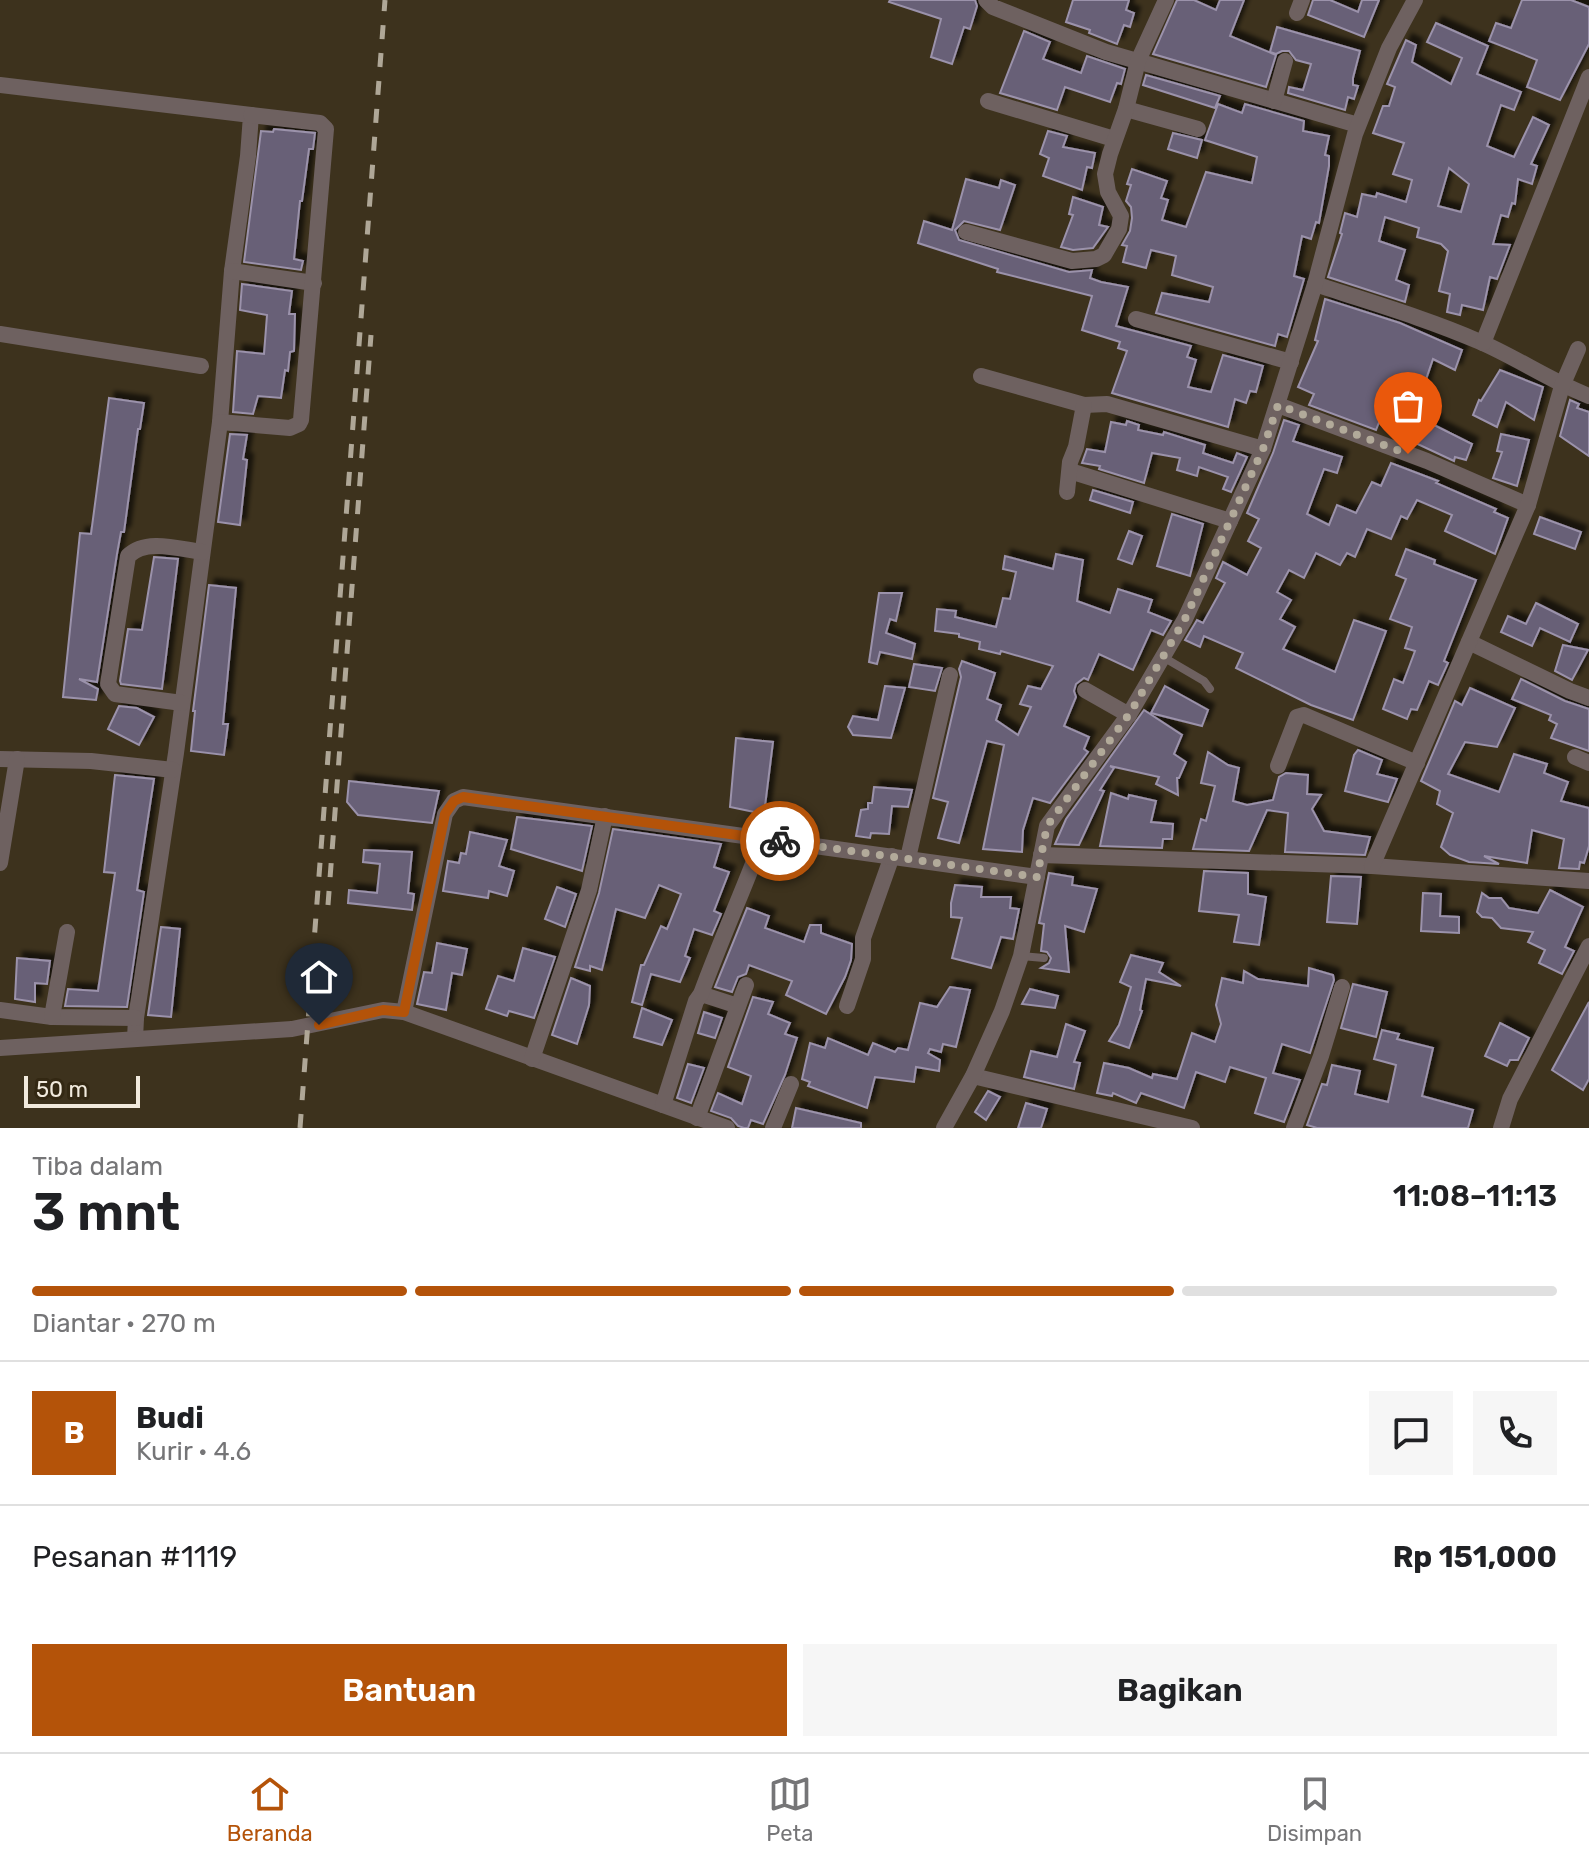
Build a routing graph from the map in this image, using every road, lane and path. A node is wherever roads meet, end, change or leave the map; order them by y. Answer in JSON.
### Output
{"nodes":[{"id":1,"x":986,"y":0,"type":"edge"},
{"id":2,"x":1166,"y":0,"type":"edge"},
{"id":3,"x":1415,"y":0,"type":"edge"},
{"id":4,"x":1138,"y":61,"type":"junction"},
{"id":5,"x":1285,"y":61,"type":"dead end"},
{"id":6,"x":1589,"y":77,"type":"edge"},
{"id":7,"x":0,"y":85,"type":"edge"},
{"id":8,"x":988,"y":101,"type":"dead end"},
{"id":9,"x":1274,"y":101,"type":"junction"},
{"id":10,"x":1126,"y":109,"type":"junction"},
{"id":11,"x":251,"y":115,"type":"junction"},
{"id":12,"x":1358,"y":125,"type":"junction"},
{"id":13,"x":1198,"y":129,"type":"dead end"},
{"id":14,"x":1114,"y":139,"type":"junction"},
{"id":15,"x":966,"y":232,"type":"dead end"},
{"id":16,"x":232,"y":271,"type":"junction"},
{"id":17,"x":314,"y":283,"type":"junction"},
{"id":18,"x":1315,"y":284,"type":"junction"},
{"id":19,"x":1136,"y":319,"type":"dead end"},
{"id":20,"x":0,"y":334,"type":"edge"},
{"id":21,"x":1483,"y":343,"type":"junction"},
{"id":22,"x":1578,"y":349,"type":"dead end"},
{"id":23,"x":1291,"y":362,"type":"junction"},
{"id":24,"x":201,"y":366,"type":"dead end"},
{"id":25,"x":981,"y":376,"type":"dead end"},
{"id":26,"x":1562,"y":386,"type":"junction"},
{"id":27,"x":1589,"y":396,"type":"edge"},
{"id":28,"x":1084,"y":405,"type":"junction"},
{"id":29,"x":1278,"y":405,"type":"junction"},
{"id":30,"x":220,"y":422,"type":"junction"},
{"id":31,"x":1263,"y":449,"type":"junction"},
{"id":32,"x":1070,"y":471,"type":"junction"},
{"id":33,"x":1067,"y":492,"type":"dead end"},
{"id":34,"x":1528,"y":505,"type":"junction"},
{"id":35,"x":1230,"y":521,"type":"junction"},
{"id":36,"x":202,"y":552,"type":"junction"},
{"id":37,"x":1469,"y":642,"type":"junction"},
{"id":38,"x":1163,"y":657,"type":"junction"},
{"id":39,"x":950,"y":675,"type":"dead end"},
{"id":40,"x":1210,"y":689,"type":"dead end"},
{"id":41,"x":1085,"y":690,"type":"dead end"},
{"id":42,"x":1589,"y":698,"type":"edge"},
{"id":43,"x":182,"y":703,"type":"junction"},
{"id":44,"x":1129,"y":715,"type":"junction"},
{"id":45,"x":0,"y":759,"type":"edge"},
{"id":46,"x":17,"y":759,"type":"junction"},
{"id":47,"x":174,"y":762,"type":"junction"},
{"id":48,"x":1417,"y":763,"type":"junction"},
{"id":49,"x":1278,"y":766,"type":"dead end"},
{"id":50,"x":605,"y":816,"type":"junction"},
{"id":51,"x":763,"y":838,"type":"junction"},
{"id":52,"x":1041,"y":855,"type":"junction"},
{"id":53,"x":900,"y":857,"type":"junction"},
{"id":54,"x":0,"y":863,"type":"edge"},
{"id":55,"x":1372,"y":866,"type":"junction"},
{"id":56,"x":1037,"y":877,"type":"junction"},
{"id":57,"x":1589,"y":881,"type":"edge"},
{"id":58,"x":67,"y":932,"type":"dead end"},
{"id":59,"x":1589,"y":946,"type":"edge"},
{"id":60,"x":1021,"y":956,"type":"junction"},
{"id":61,"x":1044,"y":958,"type":"dead end"},
{"id":62,"x":746,"y":985,"type":"dead end"},
{"id":63,"x":1342,"y":987,"type":"dead end"},
{"id":64,"x":701,"y":994,"type":"junction"},
{"id":65,"x":738,"y":1006,"type":"junction"},
{"id":66,"x":847,"y":1006,"type":"dead end"},
{"id":67,"x":0,"y":1010,"type":"edge"},
{"id":68,"x":404,"y":1012,"type":"junction"},
{"id":69,"x":52,"y":1017,"type":"junction"},
{"id":70,"x":136,"y":1018,"type":"junction"},
{"id":71,"x":135,"y":1039,"type":"junction"},
{"id":72,"x":0,"y":1048,"type":"edge"},
{"id":73,"x":532,"y":1059,"type":"junction"},
{"id":74,"x":973,"y":1076,"type":"junction"},
{"id":75,"x":791,"y":1084,"type":"dead end"},
{"id":76,"x":663,"y":1105,"type":"junction"},
{"id":77,"x":697,"y":1118,"type":"junction"},
{"id":78,"x":727,"y":1128,"type":"edge"},
{"id":79,"x":773,"y":1128,"type":"edge"},
{"id":80,"x":944,"y":1128,"type":"edge"},
{"id":81,"x":1192,"y":1128,"type":"edge"},
{"id":82,"x":1294,"y":1128,"type":"edge"},
{"id":83,"x":1501,"y":1128,"type":"edge"}],
"edges":[{"from":1,"to":4,"type":"street"},
{"from":2,"to":4,"type":"street"},
{"from":3,"to":12,"type":"street"},
{"from":4,"to":9,"type":"street"},
{"from":4,"to":10,"type":"street"},
{"from":5,"to":9,"type":"street"},
{"from":6,"to":21,"type":"street"},
{"from":7,"to":11,"type":"street"},
{"from":8,"to":14,"type":"street"},
{"from":9,"to":12,"type":"street"},
{"from":10,"to":13,"type":"street"},
{"from":10,"to":14,"type":"street"},
{"from":11,"to":16,"type":"street"},
{"from":11,"to":17,"type":"street"},
{"from":12,"to":18,"type":"street"},
{"from":14,"to":15,"type":"street"},
{"from":16,"to":17,"type":"street"},
{"from":16,"to":30,"type":"street"},
{"from":17,"to":30,"type":"street"},
{"from":18,"to":21,"type":"street"},
{"from":18,"to":23,"type":"street"},
{"from":19,"to":23,"type":"street"},
{"from":20,"to":24,"type":"street"},
{"from":21,"to":26,"type":"street"},
{"from":22,"to":26,"type":"street"},
{"from":23,"to":29,"type":"street"},
{"from":25,"to":28,"type":"street"},
{"from":26,"to":27,"type":"street"},
{"from":26,"to":34,"type":"street"},
{"from":28,"to":31,"type":"street"},
{"from":28,"to":32,"type":"street"},
{"from":29,"to":31,"type":"street"},
{"from":29,"to":34,"type":"street"},
{"from":30,"to":36,"type":"street"},
{"from":31,"to":35,"type":"street"},
{"from":32,"to":33,"type":"street"},
{"from":32,"to":35,"type":"street"},
{"from":34,"to":37,"type":"street"},
{"from":35,"to":38,"type":"street"},
{"from":36,"to":43,"type":"street"},
{"from":36,"to":43,"type":"street"},
{"from":37,"to":42,"type":"street"},
{"from":37,"to":48,"type":"street"},
{"from":38,"to":40,"type":"lane"},
{"from":38,"to":44,"type":"street"},
{"from":39,"to":53,"type":"street"},
{"from":41,"to":44,"type":"street"},
{"from":43,"to":47,"type":"street"},
{"from":44,"to":52,"type":"street"},
{"from":45,"to":46,"type":"street"},
{"from":46,"to":47,"type":"street"},
{"from":46,"to":54,"type":"street"},
{"from":47,"to":70,"type":"street"},
{"from":48,"to":49,"type":"street"},
{"from":48,"to":55,"type":"street"},
{"from":50,"to":51,"type":"street"},
{"from":50,"to":68,"type":"street"},
{"from":50,"to":73,"type":"street"},
{"from":51,"to":53,"type":"street"},
{"from":51,"to":64,"type":"street"},
{"from":52,"to":55,"type":"street"},
{"from":52,"to":56,"type":"street"},
{"from":53,"to":56,"type":"street"},
{"from":53,"to":66,"type":"street"},
{"from":55,"to":57,"type":"street"},
{"from":56,"to":60,"type":"street"},
{"from":58,"to":69,"type":"street"},
{"from":59,"to":83,"type":"street"},
{"from":60,"to":61,"type":"lane"},
{"from":60,"to":74,"type":"street"},
{"from":62,"to":65,"type":"street"},
{"from":63,"to":82,"type":"street"},
{"from":64,"to":65,"type":"street"},
{"from":64,"to":76,"type":"street"},
{"from":65,"to":77,"type":"street"},
{"from":67,"to":69,"type":"street"},
{"from":68,"to":71,"type":"street"},
{"from":68,"to":73,"type":"street"},
{"from":69,"to":70,"type":"street"},
{"from":70,"to":71,"type":"street"},
{"from":71,"to":72,"type":"street"},
{"from":73,"to":76,"type":"street"},
{"from":74,"to":80,"type":"street"},
{"from":74,"to":81,"type":"street"},
{"from":75,"to":79,"type":"street"},
{"from":76,"to":77,"type":"street"},
{"from":77,"to":78,"type":"street"}]}
